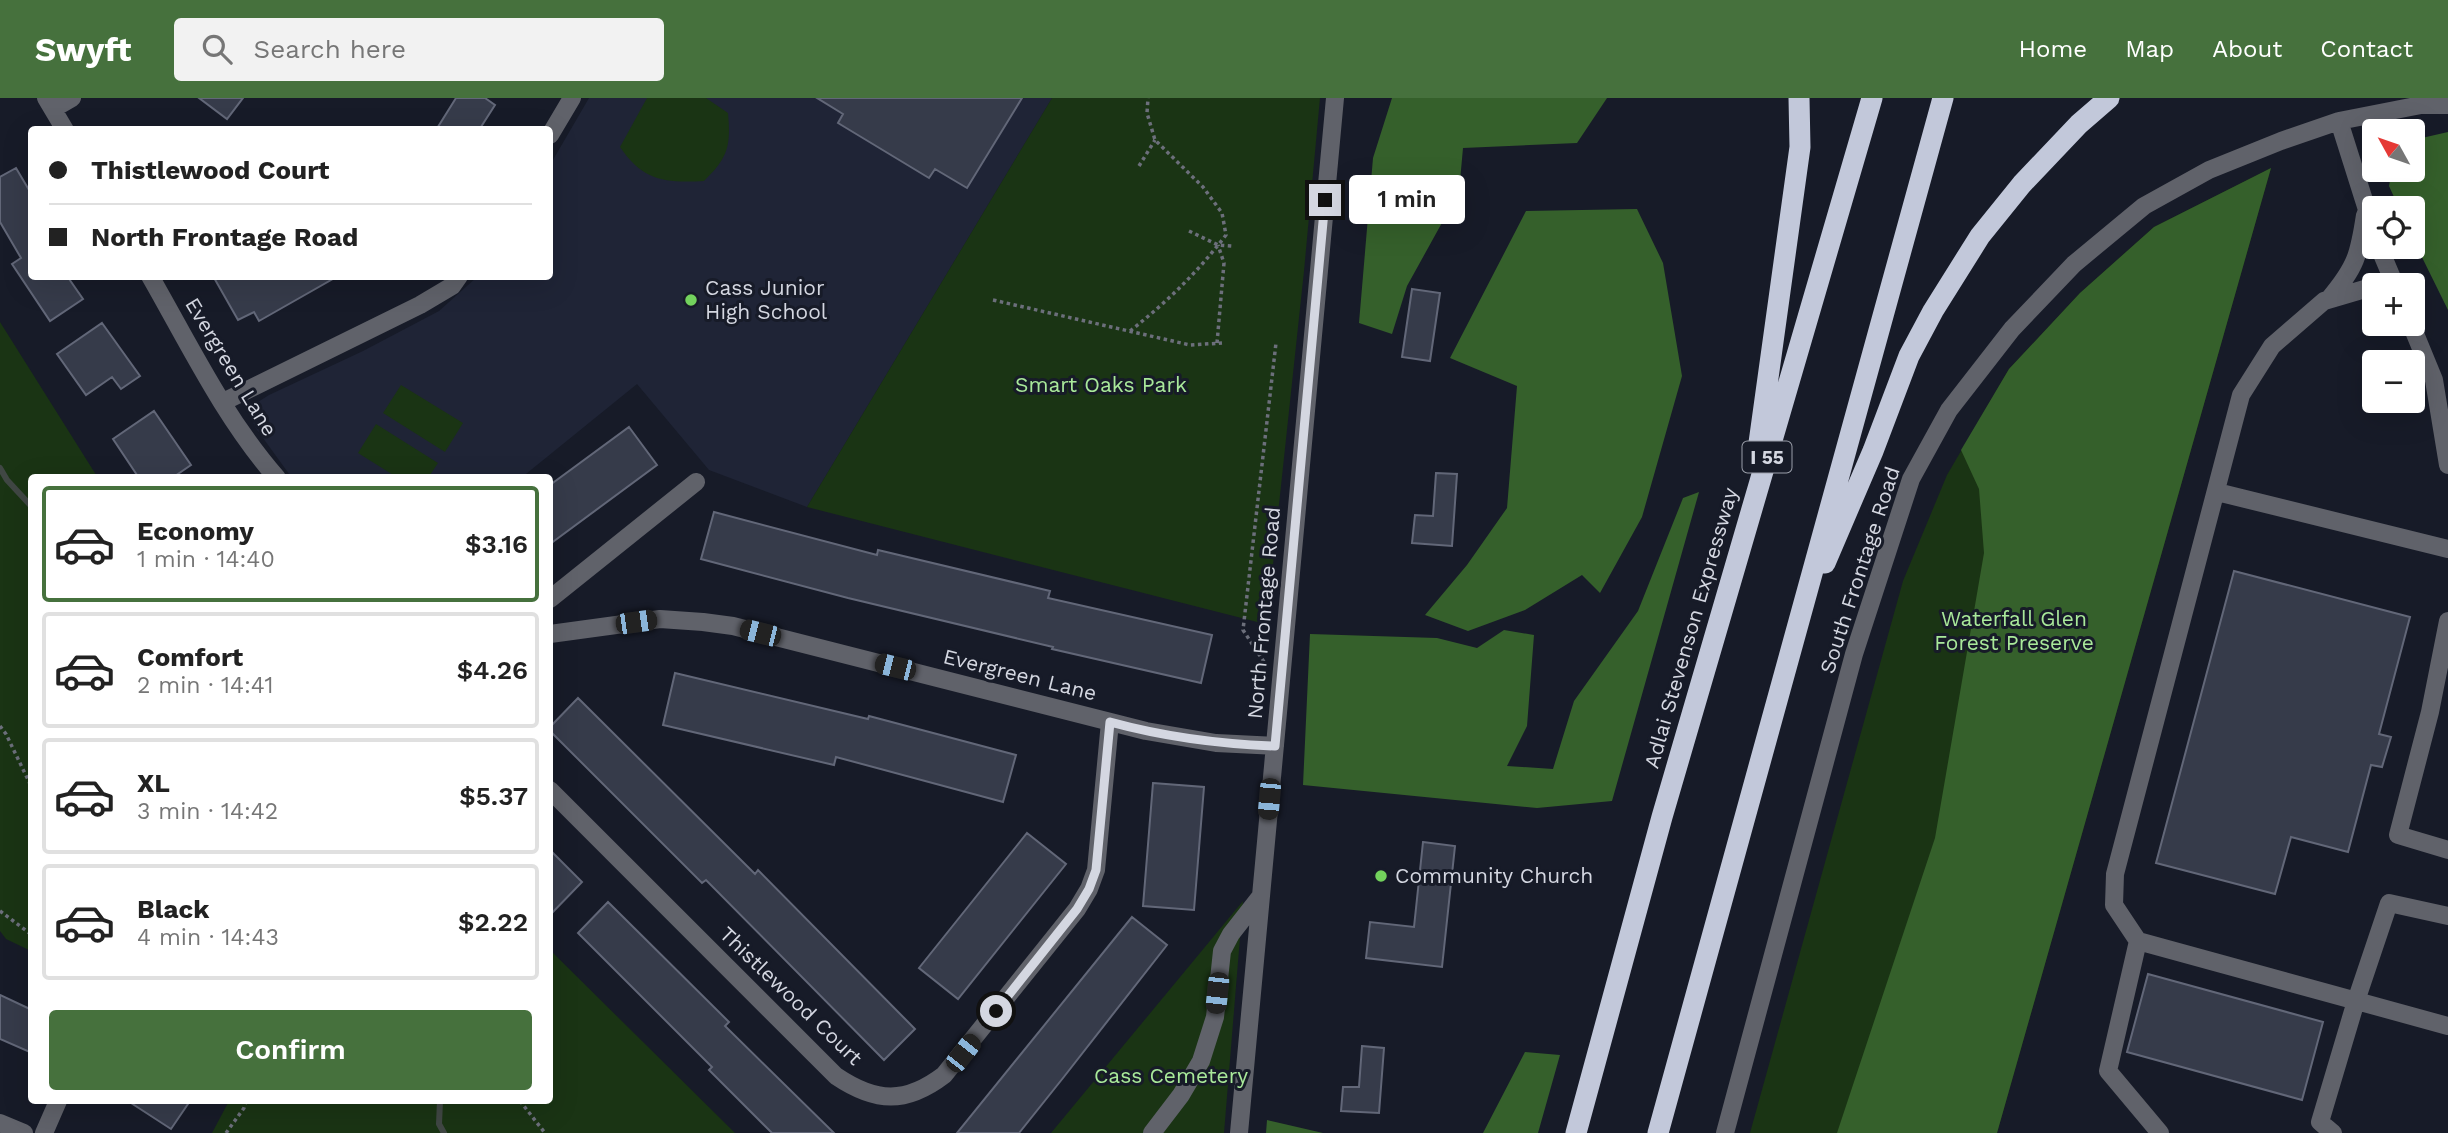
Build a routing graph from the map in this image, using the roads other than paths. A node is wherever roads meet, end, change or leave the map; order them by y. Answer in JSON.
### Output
{"nodes":[{"id":1,"x":72,"y":98,"type":"edge"},
{"id":2,"x":572,"y":98,"type":"edge"},
{"id":3,"x":1335,"y":98,"type":"edge"},
{"id":4,"x":1798,"y":98,"type":"edge"},
{"id":5,"x":1872,"y":98,"type":"edge"},
{"id":6,"x":1943,"y":98,"type":"edge"},
{"id":7,"x":2109,"y":98,"type":"edge"},
{"id":8,"x":50,"y":104,"type":"edge"},
{"id":9,"x":2448,"y":105,"type":"edge"},
{"id":10,"x":2339,"y":121,"type":"junction"},
{"id":11,"x":63,"y":126,"type":"edge"},
{"id":12,"x":553,"y":130,"type":"edge"},
{"id":13,"x":2362,"y":201,"type":"edge"},
{"id":14,"x":2362,"y":234,"type":"edge"},
{"id":15,"x":152,"y":280,"type":"edge"},
{"id":16,"x":456,"y":280,"type":"edge"},
{"id":17,"x":2362,"y":290,"type":"edge"},
{"id":18,"x":2328,"y":300,"type":"junction"},
{"id":19,"x":2416,"y":336,"type":"edge"},
{"id":20,"x":223,"y":402,"type":"junction"},
{"id":21,"x":2448,"y":466,"type":"edge"},
{"id":22,"x":274,"y":474,"type":"edge"},
{"id":23,"x":696,"y":482,"type":"dead end"},
{"id":24,"x":2217,"y":492,"type":"junction"},
{"id":25,"x":1749,"y":519,"type":"junction"},
{"id":26,"x":2448,"y":550,"type":"edge"},
{"id":27,"x":553,"y":597,"type":"edge"},
{"id":28,"x":2448,"y":621,"type":"edge"},
{"id":29,"x":553,"y":634,"type":"edge"},
{"id":30,"x":1793,"y":639,"type":"junction"},
{"id":31,"x":1110,"y":722,"type":"junction"},
{"id":32,"x":1275,"y":746,"type":"junction"},
{"id":33,"x":553,"y":793,"type":"edge"},
{"id":34,"x":2448,"y":850,"type":"edge"},
{"id":35,"x":1260,"y":897,"type":"junction"},
{"id":36,"x":2448,"y":916,"type":"edge"},
{"id":37,"x":2138,"y":941,"type":"junction"},
{"id":38,"x":2356,"y":1001,"type":"junction"},
{"id":39,"x":2448,"y":1026,"type":"edge"},
{"id":40,"x":57,"y":1104,"type":"edge"},
{"id":41,"x":0,"y":1123,"type":"edge"},
{"id":42,"x":23,"y":1133,"type":"edge"},
{"id":43,"x":44,"y":1133,"type":"edge"},
{"id":44,"x":1152,"y":1133,"type":"edge"},
{"id":45,"x":1239,"y":1133,"type":"edge"},
{"id":46,"x":1576,"y":1133,"type":"edge"},
{"id":47,"x":1658,"y":1133,"type":"edge"},
{"id":48,"x":1725,"y":1133,"type":"edge"},
{"id":49,"x":2160,"y":1133,"type":"edge"},
{"id":50,"x":2333,"y":1133,"type":"edge"}],
"edges":[{"from":1,"to":8,"type":"street"},
{"from":2,"to":12,"type":"street"},
{"from":3,"to":32,"type":"street","name":"North Frontage Road"},
{"from":4,"to":25,"type":"highway"},
{"from":5,"to":25,"type":"highway","name":"Adlai Stevenson Expressway","number":"I 55"},
{"from":6,"to":30,"type":"highway"},
{"from":7,"to":30,"type":"highway"},
{"from":8,"to":11,"type":"street"},
{"from":9,"to":10,"type":"street","name":"South Frontage Road"},
{"from":10,"to":13,"type":"street"},
{"from":10,"to":48,"type":"street","name":"South Frontage Road"},
{"from":14,"to":18,"type":"street"},
{"from":15,"to":20,"type":"street","name":"Evergreen Lane"},
{"from":16,"to":20,"type":"street"},
{"from":17,"to":18,"type":"street"},
{"from":18,"to":24,"type":"street"},
{"from":19,"to":21,"type":"street"},
{"from":20,"to":22,"type":"street","name":"Evergreen Lane"},
{"from":23,"to":27,"type":"street"},
{"from":24,"to":26,"type":"street"},
{"from":24,"to":37,"type":"street"},
{"from":25,"to":46,"type":"highway","name":"Adlai Stevenson Expressway","number":"I 55"},
{"from":28,"to":34,"type":"street"},
{"from":29,"to":31,"type":"street","name":"Evergreen Lane"},
{"from":30,"to":47,"type":"highway"},
{"from":31,"to":32,"type":"street","name":"Evergreen Lane"},
{"from":31,"to":33,"type":"street","name":"Thistlewood Court"},
{"from":32,"to":35,"type":"street","name":"North Frontage Road"},
{"from":35,"to":44,"type":"street"},
{"from":35,"to":45,"type":"street","name":"North Frontage Road"},
{"from":36,"to":38,"type":"street"},
{"from":37,"to":38,"type":"street"},
{"from":37,"to":49,"type":"street"},
{"from":38,"to":39,"type":"street"},
{"from":38,"to":50,"type":"street"},
{"from":40,"to":43,"type":"street"},
{"from":41,"to":42,"type":"street"}]}
